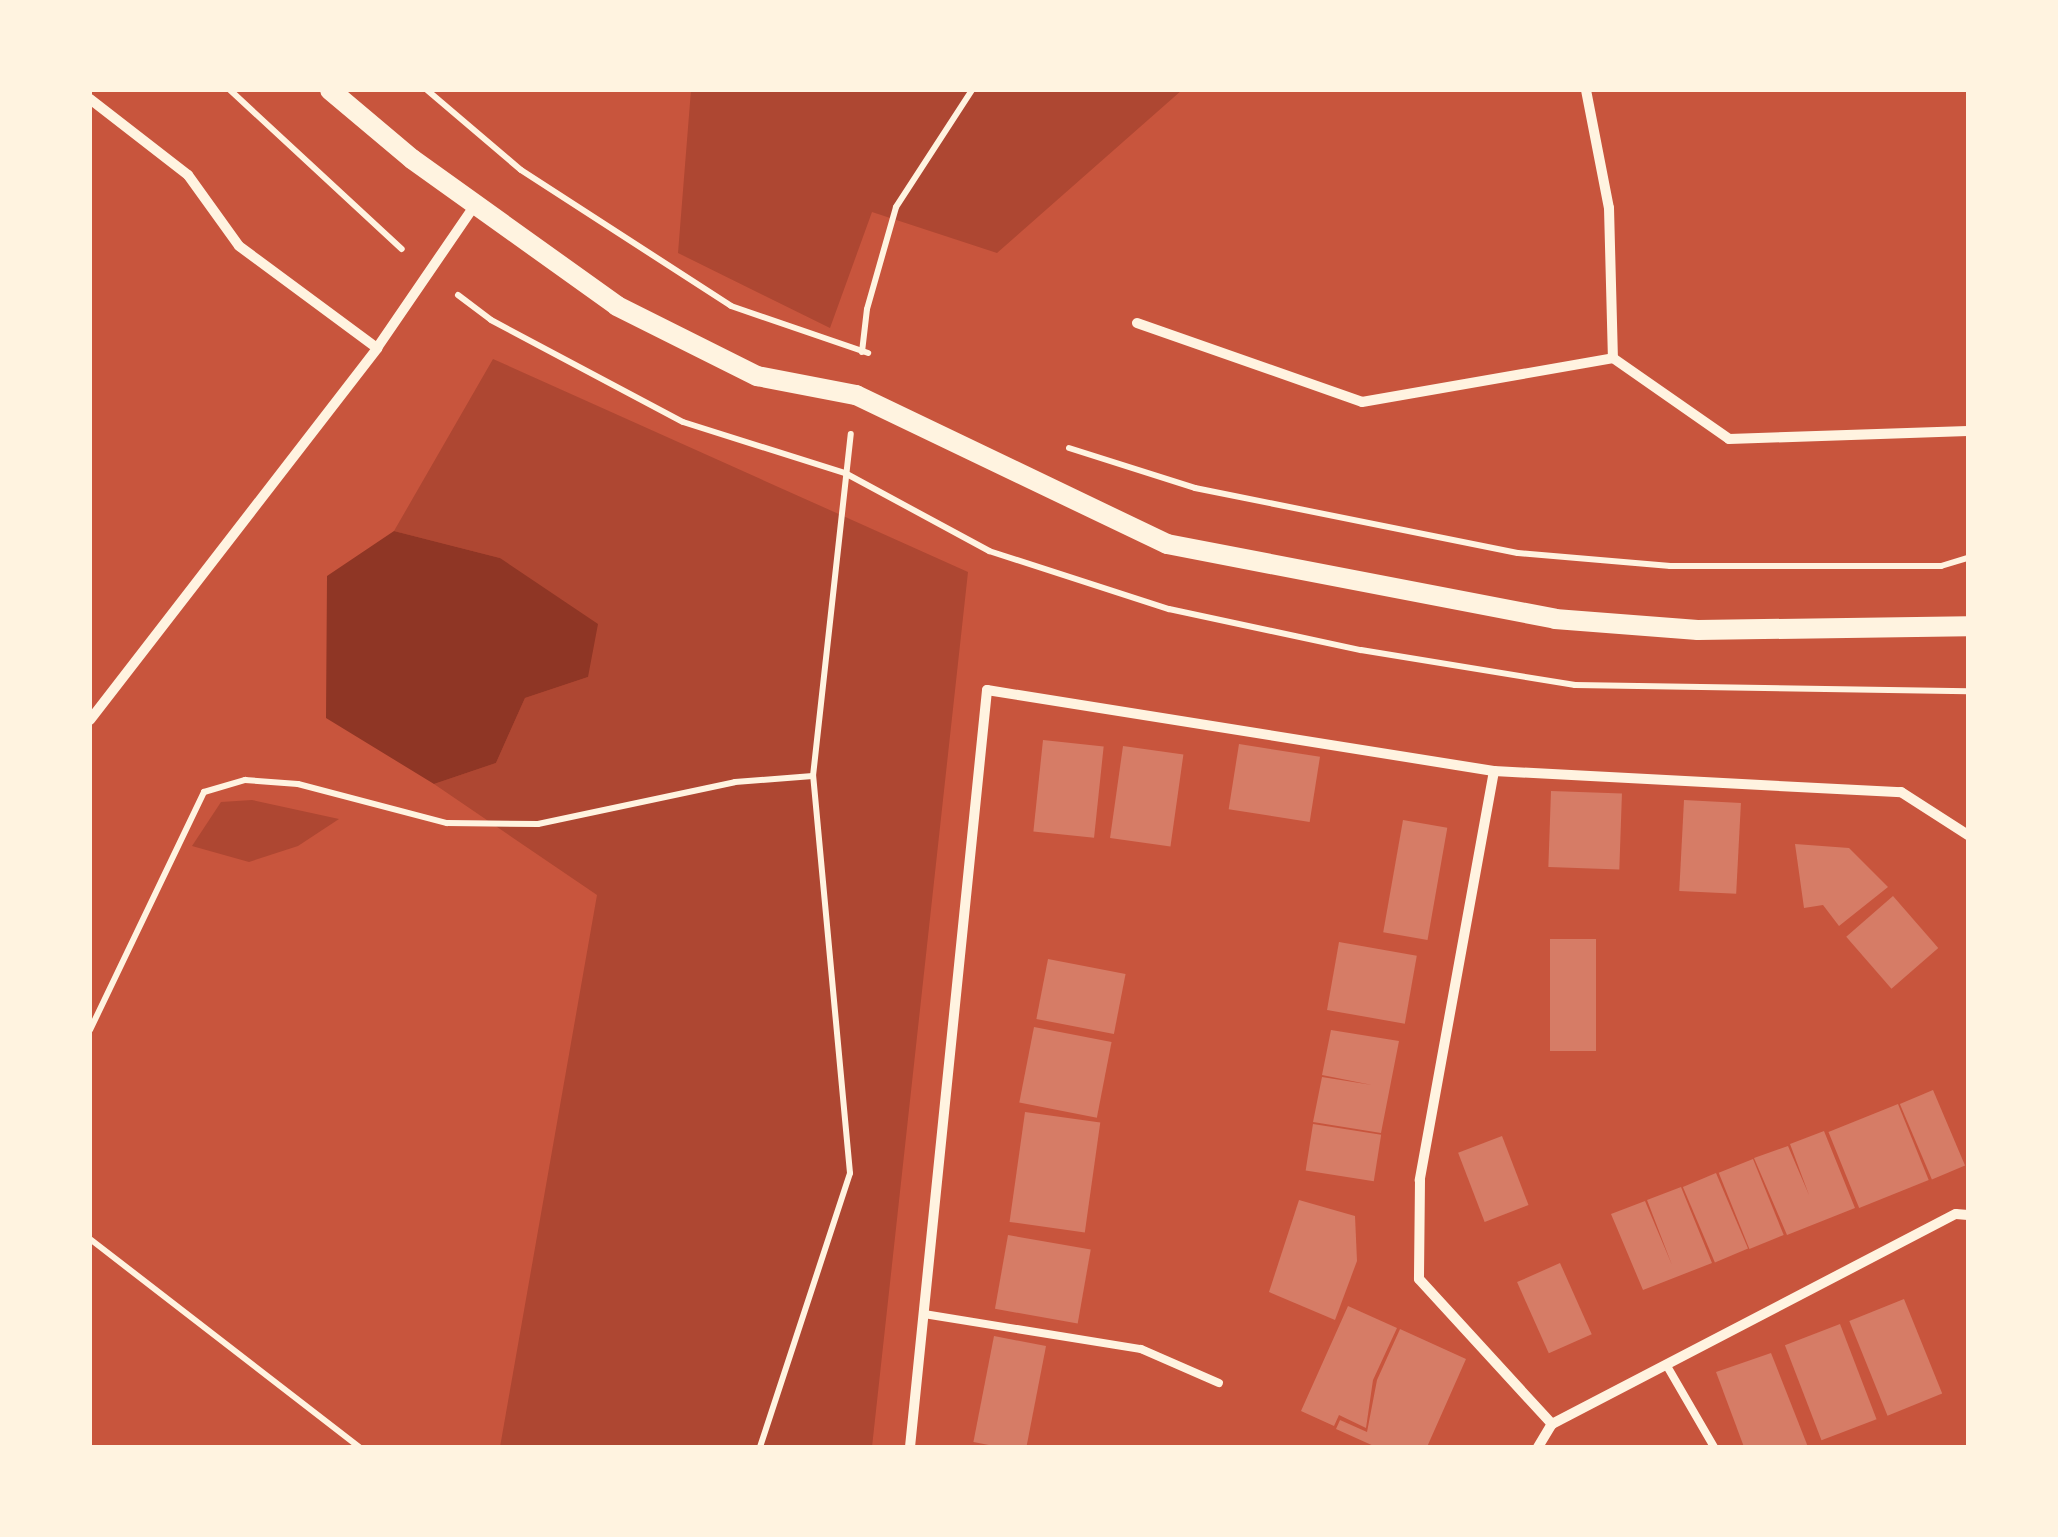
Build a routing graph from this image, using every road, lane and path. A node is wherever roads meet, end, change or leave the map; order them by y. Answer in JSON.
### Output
{"nodes":[{"id":1,"x":330,"y":90,"type":"edge"},
{"id":2,"x":427,"y":90,"type":"edge"},
{"id":3,"x":972,"y":90,"type":"edge"},
{"id":4,"x":1586,"y":90,"type":"edge"},
{"id":5,"x":90,"y":99,"type":"edge"},
{"id":6,"x":476,"y":204,"type":"junction"},
{"id":7,"x":1137,"y":323,"type":"dead end"},
{"id":8,"x":377,"y":348,"type":"junction"},
{"id":9,"x":862,"y":350,"type":"junction"},
{"id":10,"x":879,"y":358,"type":"dead end"},
{"id":11,"x":1612,"y":358,"type":"junction"},
{"id":12,"x":856,"y":395,"type":"junction"},
{"id":13,"x":1968,"y":430,"type":"edge"},
{"id":14,"x":1066,"y":446,"type":"dead end"},
{"id":15,"x":1968,"y":558,"type":"edge"},
{"id":16,"x":1965,"y":624,"type":"edge"},
{"id":17,"x":90,"y":720,"type":"edge"},
{"id":18,"x":1494,"y":771,"type":"junction"},
{"id":19,"x":813,"y":776,"type":"junction"},
{"id":20,"x":1968,"y":835,"type":"edge"},
{"id":21,"x":90,"y":1030,"type":"edge"},
{"id":22,"x":1968,"y":1215,"type":"edge"},
{"id":23,"x":90,"y":1239,"type":"edge"},
{"id":24,"x":924,"y":1314,"type":"junction"},
{"id":25,"x":1668,"y":1366,"type":"junction"},
{"id":26,"x":1219,"y":1383,"type":"dead end"},
{"id":27,"x":1552,"y":1424,"type":"junction"},
{"id":28,"x":358,"y":1447,"type":"edge"},
{"id":29,"x":760,"y":1447,"type":"edge"},
{"id":30,"x":910,"y":1447,"type":"edge"},
{"id":31,"x":1538,"y":1447,"type":"edge"},
{"id":32,"x":1714,"y":1447,"type":"edge"}],
"edges":[{"from":1,"to":6,"type":"main road"},
{"from":2,"to":9,"type":"path"},
{"from":3,"to":9,"type":"path"},
{"from":4,"to":11,"type":"street"},
{"from":5,"to":8,"type":"street"},
{"from":6,"to":8,"type":"street"},
{"from":6,"to":12,"type":"main road"},
{"from":7,"to":11,"type":"street"},
{"from":8,"to":17,"type":"street"},
{"from":9,"to":10,"type":"path"},
{"from":9,"to":12,"type":"path"},
{"from":11,"to":13,"type":"street"},
{"from":12,"to":16,"type":"main road"},
{"from":12,"to":19,"type":"path"},
{"from":14,"to":15,"type":"path"},
{"from":18,"to":20,"type":"street"},
{"from":18,"to":24,"type":"street"},
{"from":18,"to":27,"type":"street"},
{"from":19,"to":21,"type":"path"},
{"from":19,"to":29,"type":"path"},
{"from":22,"to":25,"type":"street"},
{"from":23,"to":28,"type":"path"},
{"from":24,"to":26,"type":"lane"},
{"from":24,"to":30,"type":"street"},
{"from":25,"to":27,"type":"street"},
{"from":25,"to":32,"type":"lane"},
{"from":27,"to":31,"type":"street"}]}
